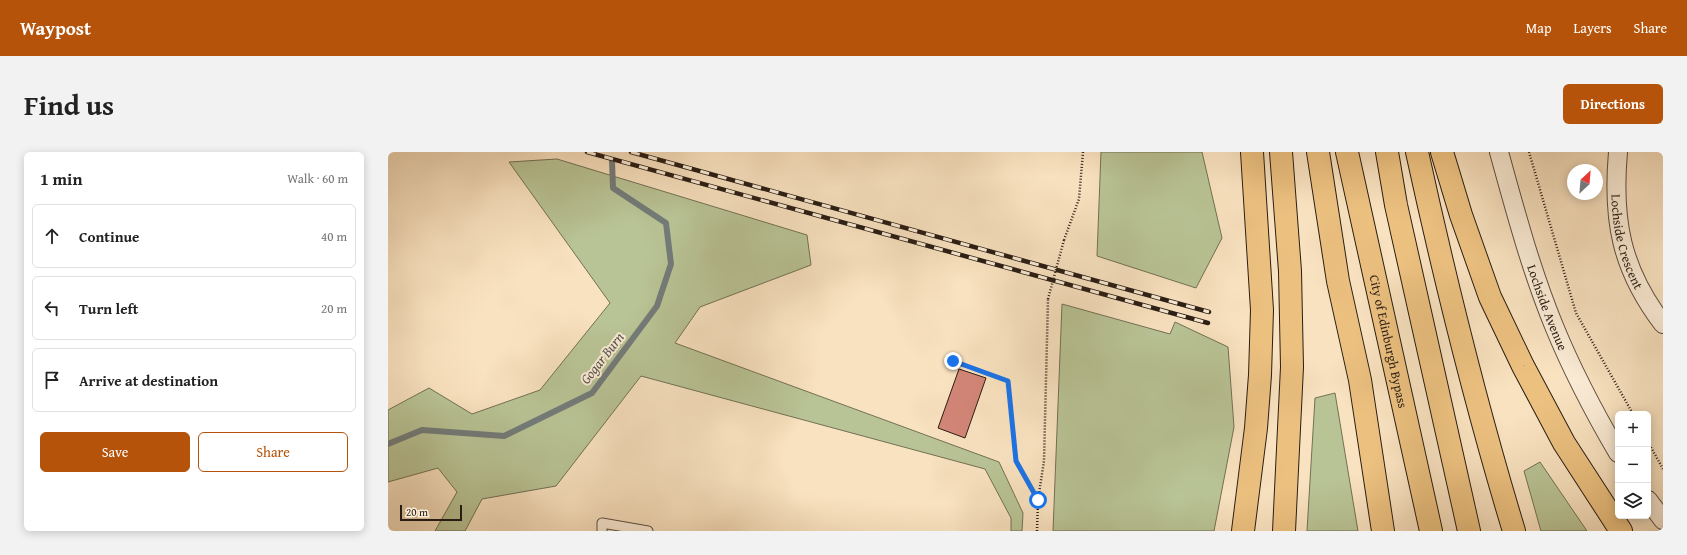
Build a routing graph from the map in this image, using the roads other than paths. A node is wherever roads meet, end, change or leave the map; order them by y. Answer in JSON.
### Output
{"nodes":[{"id":1,"x":1252,"y":152,"type":"edge"},
{"id":2,"x":1281,"y":152,"type":"edge"},
{"id":3,"x":1318,"y":152,"type":"edge"},
{"id":4,"x":1348,"y":152,"type":"edge"},
{"id":5,"x":1387,"y":152,"type":"edge"},
{"id":6,"x":1417,"y":152,"type":"edge"},
{"id":7,"x":1442,"y":152,"type":"edge"},
{"id":8,"x":1499,"y":152,"type":"edge"},
{"id":9,"x":1618,"y":152,"type":"edge"},
{"id":10,"x":1663,"y":324,"type":"edge"},
{"id":11,"x":1615,"y":448,"type":"edge"},
{"id":12,"x":1651,"y":504,"type":"edge"},
{"id":13,"x":1663,"y":520,"type":"edge"},
{"id":14,"x":602,"y":531,"type":"edge"},
{"id":15,"x":648,"y":531,"type":"edge"},
{"id":16,"x":1243,"y":531,"type":"edge"},
{"id":17,"x":1284,"y":531,"type":"edge"},
{"id":18,"x":1383,"y":531,"type":"edge"},
{"id":19,"x":1431,"y":531,"type":"edge"},
{"id":20,"x":1469,"y":531,"type":"edge"},
{"id":21,"x":1514,"y":531,"type":"edge"},
{"id":22,"x":1621,"y":531,"type":"edge"}],
"edges":[{"from":1,"to":16,"type":"main road"},
{"from":2,"to":17,"type":"main road"},
{"from":3,"to":18,"type":"main road"},
{"from":4,"to":19,"type":"main road","name":"City of Edinburgh Bypass"},
{"from":5,"to":20,"type":"main road"},
{"from":6,"to":21,"type":"main road"},
{"from":7,"to":22,"type":"main road"},
{"from":8,"to":11,"type":"street","name":"Lochside Avenue"},
{"from":9,"to":10,"type":"street","name":"Lochside Crescent"},
{"from":12,"to":13,"type":"street"},
{"from":14,"to":15,"type":"lane"}]}
